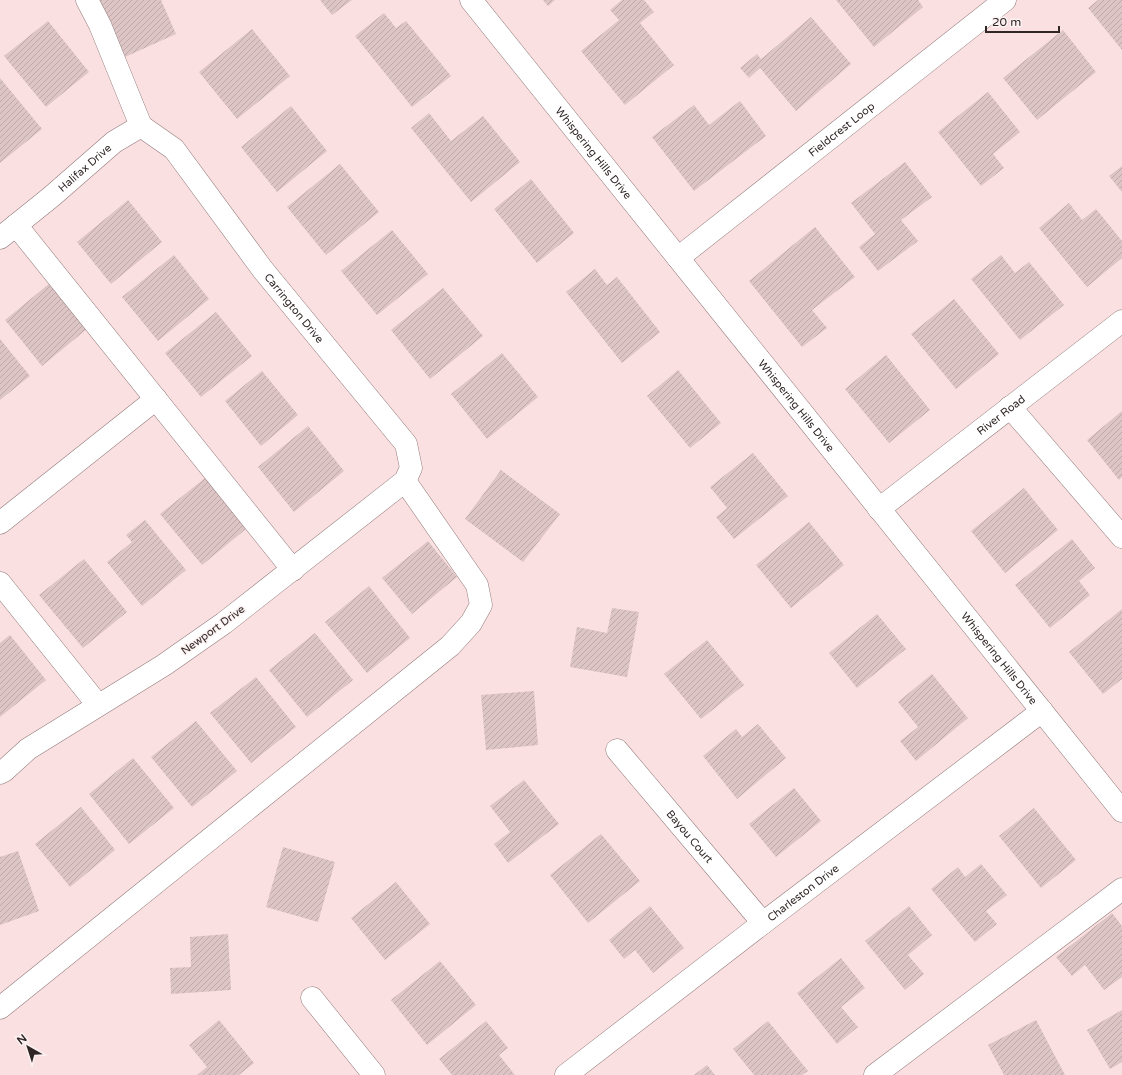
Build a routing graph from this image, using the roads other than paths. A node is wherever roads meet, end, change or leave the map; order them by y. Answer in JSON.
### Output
{"nodes":[{"id":1,"x":87,"y":0,"type":"edge"},
{"id":2,"x":471,"y":0,"type":"edge"},
{"id":3,"x":1005,"y":0,"type":"edge"},
{"id":4,"x":141,"y":126,"type":"junction"},
{"id":5,"x":8,"y":231,"type":"edge"},
{"id":6,"x":678,"y":258,"type":"junction"},
{"id":7,"x":1122,"y":321,"type":"edge"},
{"id":8,"x":156,"y":399,"type":"junction"},
{"id":9,"x":1010,"y":407,"type":"junction"},
{"id":10,"x":408,"y":474,"type":"junction"},
{"id":11,"x":879,"y":509,"type":"junction"},
{"id":12,"x":0,"y":523,"type":"edge"},
{"id":13,"x":1122,"y":537,"type":"edge"},
{"id":14,"x":293,"y":570,"type":"junction"},
{"id":15,"x":0,"y":583,"type":"edge"},
{"id":16,"x":98,"y":705,"type":"junction"},
{"id":17,"x":1042,"y":711,"type":"junction"},
{"id":18,"x":617,"y":750,"type":"dead end"},
{"id":19,"x":0,"y":773,"type":"edge"},
{"id":20,"x":1122,"y":811,"type":"edge"},
{"id":21,"x":1122,"y":889,"type":"edge"},
{"id":22,"x":763,"y":923,"type":"junction"},
{"id":23,"x":312,"y":998,"type":"dead end"},
{"id":24,"x":0,"y":1008,"type":"edge"},
{"id":25,"x":374,"y":1075,"type":"edge"},
{"id":26,"x":566,"y":1075,"type":"edge"},
{"id":27,"x":875,"y":1075,"type":"edge"}],
"edges":[{"from":1,"to":4,"type":"street"},
{"from":2,"to":6,"type":"street","name":"Whispering Hills Drive"},
{"from":3,"to":6,"type":"street","name":"Fieldcrest Loop"},
{"from":4,"to":5,"type":"street","name":"Halifax Drive"},
{"from":4,"to":10,"type":"street","name":"Carrington Drive"},
{"from":5,"to":8,"type":"street"},
{"from":6,"to":11,"type":"street","name":"Whispering Hills Drive"},
{"from":7,"to":9,"type":"street","name":"River Road"},
{"from":8,"to":12,"type":"street"},
{"from":8,"to":14,"type":"street"},
{"from":9,"to":11,"type":"street","name":"River Road"},
{"from":9,"to":13,"type":"street"},
{"from":10,"to":14,"type":"street","name":"Newport Drive"},
{"from":10,"to":24,"type":"street"},
{"from":11,"to":17,"type":"street","name":"Whispering Hills Drive"},
{"from":14,"to":16,"type":"street","name":"Newport Drive"},
{"from":15,"to":16,"type":"street"},
{"from":16,"to":19,"type":"street","name":"Newport Drive"},
{"from":17,"to":20,"type":"street","name":"Whispering Hills Drive"},
{"from":17,"to":22,"type":"street","name":"Charleston Drive"},
{"from":18,"to":22,"type":"street","name":"Bayou Court"},
{"from":21,"to":27,"type":"street"},
{"from":22,"to":26,"type":"street","name":"Charleston Drive"},
{"from":23,"to":25,"type":"street"}]}
